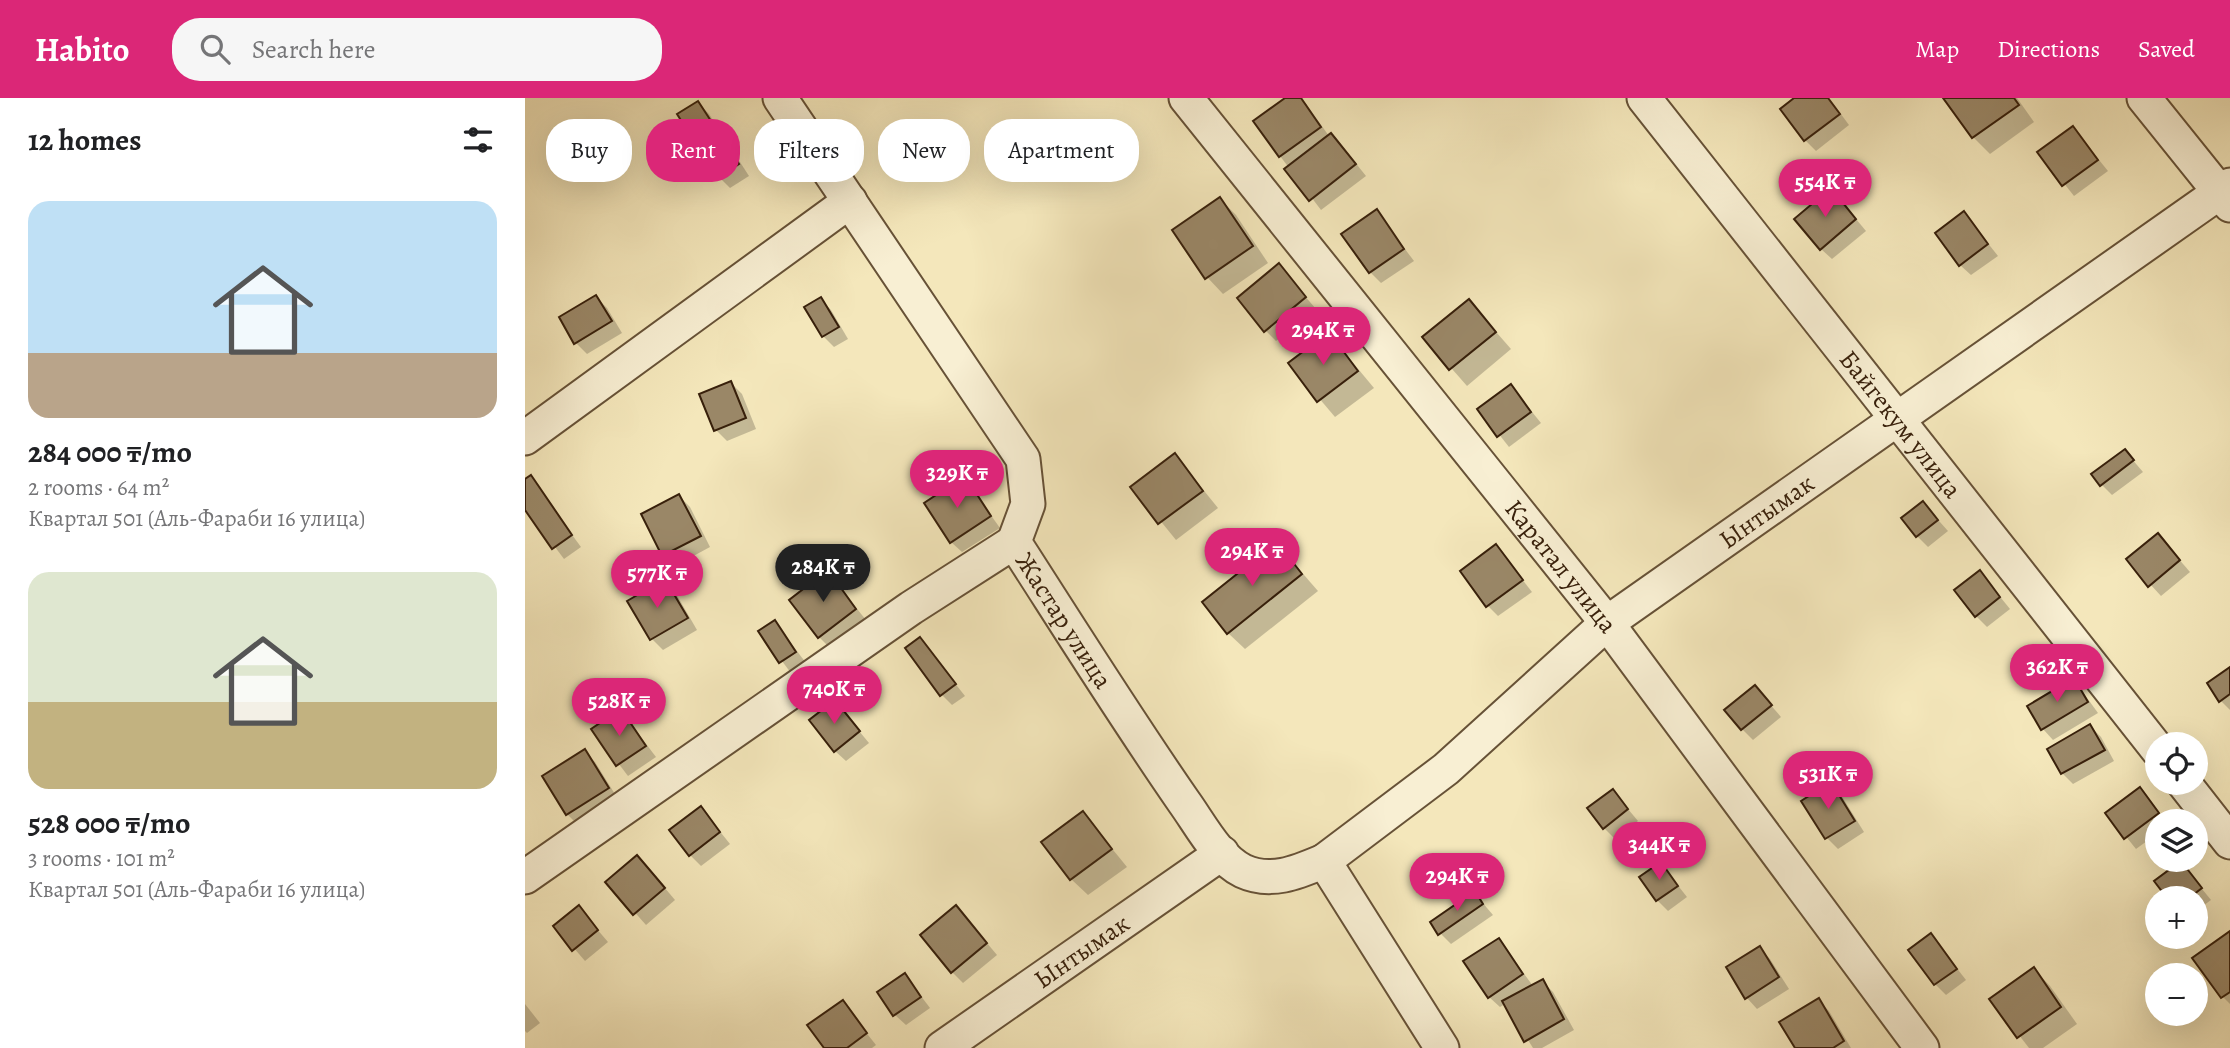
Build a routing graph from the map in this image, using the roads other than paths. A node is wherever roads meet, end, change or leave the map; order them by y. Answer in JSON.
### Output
{"nodes":[{"id":1,"x":780,"y":98,"type":"edge"},
{"id":2,"x":1186,"y":98,"type":"edge"},
{"id":3,"x":1644,"y":98,"type":"edge"},
{"id":4,"x":2144,"y":98,"type":"edge"},
{"id":5,"x":2227,"y":194,"type":"edge"},
{"id":6,"x":851,"y":201,"type":"junction"},
{"id":7,"x":1899,"y":418,"type":"junction"},
{"id":8,"x":525,"y":438,"type":"edge"},
{"id":9,"x":1014,"y":542,"type":"junction"},
{"id":10,"x":1607,"y":623,"type":"junction"},
{"id":11,"x":2145,"y":733,"type":"edge"},
{"id":12,"x":2193,"y":795,"type":"edge"},
{"id":13,"x":2230,"y":842,"type":"edge"},
{"id":14,"x":1222,"y":853,"type":"junction"},
{"id":15,"x":1324,"y":861,"type":"junction"},
{"id":16,"x":525,"y":877,"type":"edge"},
{"id":17,"x":957,"y":1044,"type":"edge"},
{"id":18,"x":1442,"y":1048,"type":"edge"},
{"id":19,"x":1922,"y":1048,"type":"edge"}],
"edges":[{"from":1,"to":6,"type":"street","name":"Жастар улица"},
{"from":2,"to":10,"type":"street","name":"Каратал улица"},
{"from":3,"to":7,"type":"street","name":"Байгекум улица"},
{"from":4,"to":5,"type":"street"},
{"from":5,"to":7,"type":"street","name":"Ынтымак"},
{"from":6,"to":8,"type":"street"},
{"from":6,"to":9,"type":"street","name":"Жастар улица"},
{"from":7,"to":10,"type":"street","name":"Ынтымак"},
{"from":7,"to":11,"type":"street","name":"Байгекум улица"},
{"from":9,"to":14,"type":"street","name":"Жастар улица"},
{"from":9,"to":16,"type":"street"},
{"from":10,"to":15,"type":"street","name":"Ынтымак"},
{"from":10,"to":19,"type":"street","name":"Каратал улица"},
{"from":12,"to":13,"type":"street"},
{"from":14,"to":15,"type":"street","name":"Жастар улица"},
{"from":14,"to":17,"type":"street","name":"Ынтымак"},
{"from":15,"to":18,"type":"street"}]}
